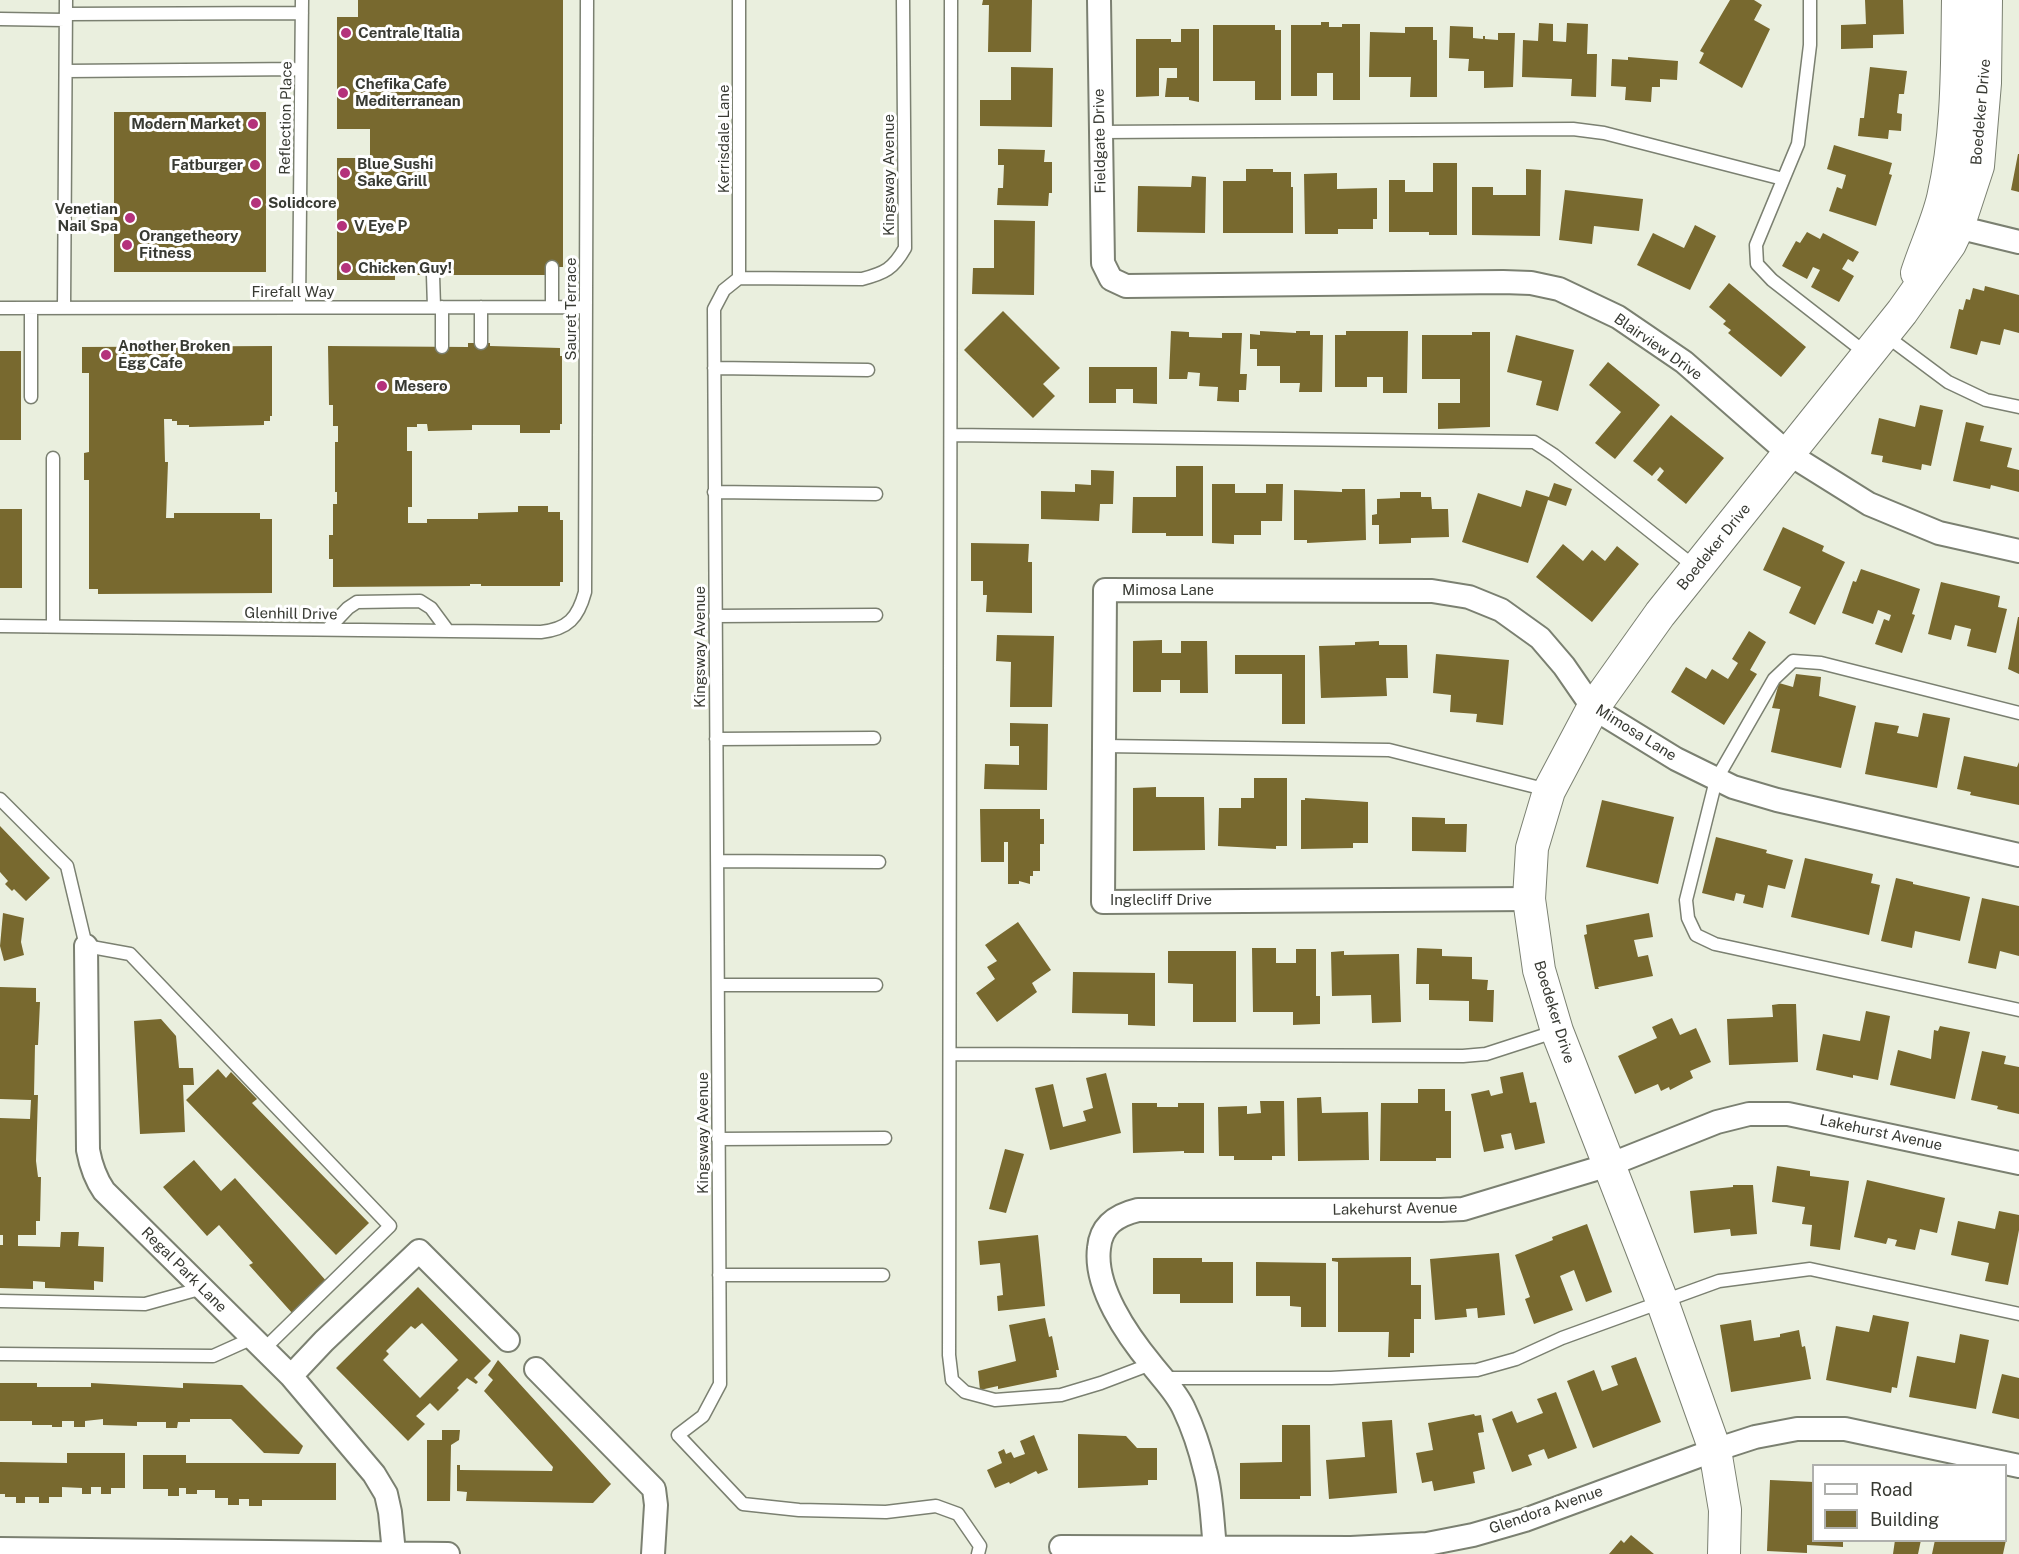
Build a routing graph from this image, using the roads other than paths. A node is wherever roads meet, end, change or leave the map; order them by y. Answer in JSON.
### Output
{"nodes":[{"id":1,"x":66,"y":0,"type":"edge"},
{"id":2,"x":587,"y":0,"type":"edge"},
{"id":3,"x":739,"y":0,"type":"edge"},
{"id":4,"x":903,"y":0,"type":"edge"},
{"id":5,"x":951,"y":0,"type":"edge"},
{"id":6,"x":1099,"y":0,"type":"edge"},
{"id":7,"x":1810,"y":0,"type":"edge"},
{"id":8,"x":1958,"y":0,"type":"edge"},
{"id":9,"x":1986,"y":0,"type":"edge"},
{"id":10,"x":302,"y":6,"type":"edge"},
{"id":11,"x":66,"y":17,"type":"junction"},
{"id":12,"x":0,"y":19,"type":"edge"},
{"id":13,"x":301,"y":69,"type":"junction"},
{"id":14,"x":66,"y":71,"type":"junction"},
{"id":15,"x":1100,"y":132,"type":"junction"},
{"id":16,"x":1783,"y":179,"type":"junction"},
{"id":17,"x":1947,"y":224,"type":"junction"},
{"id":18,"x":2019,"y":242,"type":"edge"},
{"id":19,"x":552,"y":267,"type":"dead end"},
{"id":20,"x":433,"y":275,"type":"dead end"},
{"id":21,"x":739,"y":278,"type":"junction"},
{"id":22,"x":1111,"y":279,"type":"joint"},
{"id":23,"x":438,"y":307,"type":"junction"},
{"id":24,"x":481,"y":307,"type":"junction"},
{"id":25,"x":552,"y":307,"type":"junction"},
{"id":26,"x":585,"y":307,"type":"junction"},
{"id":27,"x":0,"y":308,"type":"edge"},
{"id":28,"x":31,"y":308,"type":"junction"},
{"id":29,"x":64,"y":308,"type":"junction"},
{"id":30,"x":299,"y":308,"type":"junction"},
{"id":31,"x":1885,"y":334,"type":"junction"},
{"id":32,"x":481,"y":343,"type":"dead end"},
{"id":33,"x":442,"y":347,"type":"dead end"},
{"id":34,"x":714,"y":368,"type":"junction"},
{"id":35,"x":868,"y":370,"type":"dead end"},
{"id":36,"x":31,"y":397,"type":"dead end"},
{"id":37,"x":2019,"y":406,"type":"edge"},
{"id":38,"x":951,"y":435,"type":"junction"},
{"id":39,"x":1789,"y":454,"type":"junction"},
{"id":40,"x":53,"y":458,"type":"dead end"},
{"id":41,"x":714,"y":492,"type":"junction"},
{"id":42,"x":876,"y":494,"type":"dead end"},
{"id":43,"x":2019,"y":551,"type":"edge"},
{"id":44,"x":1696,"y":568,"type":"junction"},
{"id":45,"x":1105,"y":590,"type":"joint"},
{"id":46,"x":876,"y":615,"type":"dead end"},
{"id":47,"x":576,"y":616,"type":"joint"},
{"id":48,"x":715,"y":616,"type":"junction"},
{"id":49,"x":0,"y":626,"type":"edge"},
{"id":50,"x":52,"y":626,"type":"junction"},
{"id":51,"x":328,"y":630,"type":"junction"},
{"id":52,"x":448,"y":631,"type":"junction"},
{"id":53,"x":1593,"y":708,"type":"junction"},
{"id":54,"x":2019,"y":713,"type":"edge"},
{"id":55,"x":874,"y":738,"type":"dead end"},
{"id":56,"x":716,"y":739,"type":"junction"},
{"id":57,"x":1104,"y":746,"type":"junction"},
{"id":58,"x":1716,"y":780,"type":"junction"},
{"id":59,"x":1549,"y":791,"type":"junction"},
{"id":60,"x":0,"y":799,"type":"edge"},
{"id":61,"x":2019,"y":855,"type":"edge"},
{"id":62,"x":717,"y":861,"type":"junction"},
{"id":63,"x":879,"y":862,"type":"dead end"},
{"id":64,"x":1529,"y":899,"type":"junction"},
{"id":65,"x":86,"y":946,"type":"junction"},
{"id":66,"x":717,"y":985,"type":"junction"},
{"id":67,"x":876,"y":985,"type":"dead end"},
{"id":68,"x":2019,"y":1010,"type":"edge"},
{"id":69,"x":1557,"y":1031,"type":"junction"},
{"id":70,"x":950,"y":1054,"type":"junction"},
{"id":71,"x":885,"y":1138,"type":"dead end"},
{"id":72,"x":718,"y":1139,"type":"junction"},
{"id":73,"x":2019,"y":1163,"type":"edge"},
{"id":74,"x":1608,"y":1166,"type":"junction"},
{"id":75,"x":720,"y":1275,"type":"junction"},
{"id":76,"x":883,"y":1275,"type":"dead end"},
{"id":77,"x":203,"y":1288,"type":"junction"},
{"id":78,"x":0,"y":1301,"type":"edge"},
{"id":79,"x":1662,"y":1301,"type":"junction"},
{"id":80,"x":2019,"y":1314,"type":"edge"},
{"id":81,"x":508,"y":1340,"type":"dead end"},
{"id":82,"x":258,"y":1344,"type":"junction"},
{"id":83,"x":0,"y":1354,"type":"edge"},
{"id":84,"x":536,"y":1369,"type":"dead end"},
{"id":85,"x":1157,"y":1371,"type":"junction"},
{"id":86,"x":291,"y":1376,"type":"junction"},
{"id":87,"x":1715,"y":1450,"type":"junction"},
{"id":88,"x":2019,"y":1466,"type":"edge"},
{"id":89,"x":1061,"y":1547,"type":"dead end"},
{"id":90,"x":1215,"y":1547,"type":"junction"},
{"id":91,"x":0,"y":1549,"type":"edge"},
{"id":92,"x":168,"y":1552,"type":"edge"},
{"id":93,"x":366,"y":1553,"type":"edge"},
{"id":94,"x":394,"y":1553,"type":"edge"},
{"id":95,"x":448,"y":1554,"type":"edge"},
{"id":96,"x":653,"y":1554,"type":"edge"},
{"id":97,"x":978,"y":1554,"type":"edge"},
{"id":98,"x":1724,"y":1554,"type":"edge"}],
"edges":[{"from":1,"to":11,"type":"lane"},
{"from":2,"to":26,"type":"lane","name":"Sauret Terrace"},
{"from":3,"to":21,"type":"lane","name":"Kerrisdale Lane"},
{"from":4,"to":21,"type":"lane","name":"Kingsway Avenue"},
{"from":5,"to":38,"type":"lane"},
{"from":6,"to":15,"type":"street","name":"Fieldgate Drive"},
{"from":7,"to":16,"type":"lane"},
{"from":8,"to":17,"type":"street","name":"Boedeker Drive"},
{"from":9,"to":17,"type":"street","name":"Boedeker Drive"},
{"from":10,"to":11,"type":"lane"},
{"from":10,"to":13,"type":"lane","name":"Reflection Place"},
{"from":11,"to":12,"type":"lane"},
{"from":11,"to":14,"type":"lane"},
{"from":13,"to":14,"type":"lane"},
{"from":13,"to":30,"type":"lane","name":"Reflection Place"},
{"from":14,"to":29,"type":"lane"},
{"from":15,"to":16,"type":"lane"},
{"from":15,"to":22,"type":"street","name":"Fieldgate Drive"},
{"from":16,"to":31,"type":"lane"},
{"from":17,"to":18,"type":"street"},
{"from":17,"to":31,"type":"street","name":"Boedeker Drive"},
{"from":19,"to":25,"type":"lane"},
{"from":20,"to":23,"type":"lane"},
{"from":21,"to":34,"type":"lane","name":"Kingsway Avenue"},
{"from":22,"to":39,"type":"street","name":"Blairview Drive"},
{"from":23,"to":24,"type":"lane","name":"Firefall Way"},
{"from":23,"to":30,"type":"lane","name":"Firefall Way"},
{"from":23,"to":33,"type":"lane"},
{"from":24,"to":25,"type":"lane","name":"Firefall Way"},
{"from":24,"to":32,"type":"lane"},
{"from":25,"to":26,"type":"lane","name":"Firefall Way"},
{"from":26,"to":47,"type":"lane","name":"Sauret Terrace"},
{"from":27,"to":28,"type":"lane","name":"Firefall Way"},
{"from":28,"to":29,"type":"lane","name":"Firefall Way"},
{"from":28,"to":36,"type":"lane"},
{"from":29,"to":30,"type":"lane","name":"Firefall Way"},
{"from":31,"to":37,"type":"lane"},
{"from":31,"to":39,"type":"street","name":"Boedeker Drive"},
{"from":34,"to":35,"type":"lane"},
{"from":34,"to":41,"type":"lane","name":"Kingsway Avenue"},
{"from":38,"to":44,"type":"lane"},
{"from":38,"to":70,"type":"lane"},
{"from":39,"to":43,"type":"street","name":"Blairview Drive"},
{"from":39,"to":44,"type":"street","name":"Boedeker Drive"},
{"from":40,"to":50,"type":"lane"},
{"from":41,"to":42,"type":"lane"},
{"from":41,"to":48,"type":"lane","name":"Kingsway Avenue"},
{"from":44,"to":53,"type":"street","name":"Boedeker Drive"},
{"from":45,"to":53,"type":"street","name":"Mimosa Lane"},
{"from":45,"to":57,"type":"street","name":"Inglecliff Drive"},
{"from":46,"to":48,"type":"lane"},
{"from":47,"to":52,"type":"lane","name":"Glenhill Drive"},
{"from":48,"to":56,"type":"lane","name":"Kingsway Avenue"},
{"from":49,"to":50,"type":"lane","name":"Glenhill Drive"},
{"from":50,"to":51,"type":"lane","name":"Glenhill Drive"},
{"from":51,"to":52,"type":"lane","name":"Glenhill Drive"},
{"from":51,"to":52,"type":"lane"},
{"from":53,"to":58,"type":"street","name":"Mimosa Lane"},
{"from":53,"to":59,"type":"street","name":"Boedeker Drive"},
{"from":54,"to":58,"type":"lane"},
{"from":55,"to":56,"type":"lane"},
{"from":56,"to":62,"type":"lane","name":"Kingsway Avenue"},
{"from":57,"to":59,"type":"lane"},
{"from":57,"to":64,"type":"street","name":"Inglecliff Drive"},
{"from":58,"to":61,"type":"street","name":"Mimosa Lane"},
{"from":58,"to":68,"type":"lane"},
{"from":59,"to":64,"type":"street","name":"Boedeker Drive"},
{"from":60,"to":65,"type":"lane"},
{"from":62,"to":63,"type":"lane"},
{"from":62,"to":66,"type":"lane","name":"Kingsway Avenue"},
{"from":64,"to":69,"type":"street","name":"Boedeker Drive"},
{"from":65,"to":77,"type":"street","name":"Regal Park Lane"},
{"from":65,"to":82,"type":"lane"},
{"from":66,"to":67,"type":"lane"},
{"from":66,"to":72,"type":"lane","name":"Kingsway Avenue"},
{"from":69,"to":70,"type":"lane"},
{"from":69,"to":74,"type":"street","name":"Boedeker Drive"},
{"from":70,"to":85,"type":"lane"},
{"from":71,"to":72,"type":"lane"},
{"from":72,"to":75,"type":"lane","name":"Kingsway Avenue"},
{"from":73,"to":74,"type":"street","name":"Lakehurst Avenue"},
{"from":74,"to":79,"type":"street","name":"Boedeker Drive"},
{"from":74,"to":85,"type":"street","name":"Lakehurst Avenue"},
{"from":75,"to":76,"type":"lane"},
{"from":75,"to":97,"type":"lane","name":"Kingsway Avenue"},
{"from":77,"to":78,"type":"lane"},
{"from":77,"to":82,"type":"street","name":"Regal Park Lane"},
{"from":79,"to":80,"type":"lane"},
{"from":79,"to":85,"type":"lane"},
{"from":79,"to":87,"type":"street","name":"Boedeker Drive"},
{"from":81,"to":86,"type":"street"},
{"from":82,"to":83,"type":"lane"},
{"from":82,"to":86,"type":"street","name":"Regal Park Lane"},
{"from":84,"to":96,"type":"street"},
{"from":85,"to":90,"type":"street","name":"Lakehurst Avenue"},
{"from":86,"to":94,"type":"street","name":"Regal Park Lane"},
{"from":87,"to":88,"type":"street","name":"Glendora Avenue"},
{"from":87,"to":90,"type":"street","name":"Glendora Avenue"},
{"from":87,"to":98,"type":"street","name":"Boedeker Drive"},
{"from":89,"to":90,"type":"street","name":"Glendora Avenue"},
{"from":91,"to":92,"type":"street"},
{"from":92,"to":93,"type":"street"},
{"from":93,"to":94,"type":"street"},
{"from":94,"to":95,"type":"street"}]}
